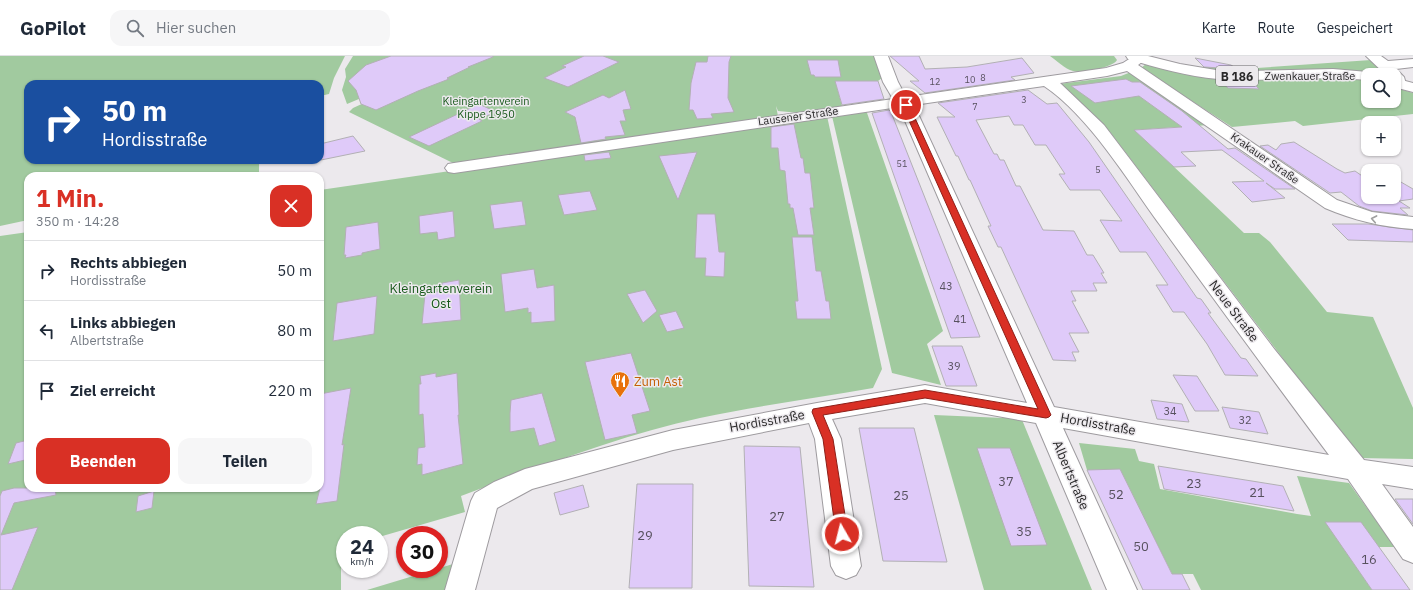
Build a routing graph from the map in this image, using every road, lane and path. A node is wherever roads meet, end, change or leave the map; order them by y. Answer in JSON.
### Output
{"nodes":[{"id":1,"x":881,"y":56,"type":"edge"},
{"id":2,"x":1373,"y":56,"type":"edge"},
{"id":3,"x":1134,"y":60,"type":"edge"},
{"id":4,"x":1413,"y":62,"type":"edge"},
{"id":5,"x":1384,"y":66,"type":"junction"},
{"id":6,"x":1386,"y":68,"type":"edge"},
{"id":7,"x":1361,"y":75,"type":"edge"},
{"id":8,"x":1047,"y":81,"type":"junction"},
{"id":9,"x":1401,"y":84,"type":"edge"},
{"id":10,"x":1413,"y":88,"type":"edge"},
{"id":11,"x":901,"y":101,"type":"junction"},
{"id":12,"x":454,"y":168,"type":"dead end"},
{"id":13,"x":1413,"y":223,"type":"edge"},
{"id":14,"x":817,"y":412,"type":"junction"},
{"id":15,"x":1046,"y":415,"type":"junction"},
{"id":16,"x":1356,"y":470,"type":"junction"},
{"id":17,"x":1413,"y":478,"type":"edge"},
{"id":18,"x":1413,"y":550,"type":"edge"},
{"id":19,"x":846,"y":566,"type":"dead end"},
{"id":20,"x":460,"y":590,"type":"edge"},
{"id":21,"x":1122,"y":590,"type":"edge"}],
"edges":[{"from":1,"to":11,"type":"street","name":"Albertstraße"},
{"from":2,"to":5,"type":"street"},
{"from":3,"to":7,"type":"street","name":"Zwenkauer Straße","number":"B 186"},
{"from":3,"to":8,"type":"street","name":"Lausener Straße"},
{"from":13,"to":3,"type":"street","name":"Krakauer Straße","one_way":true},
{"from":4,"to":5,"type":"street"},
{"from":5,"to":6,"type":"street"},
{"from":8,"to":11,"type":"street","name":"Lausener Straße"},
{"from":8,"to":16,"type":"street","name":"Neue Straße"},
{"from":9,"to":10,"type":"street"},
{"from":11,"to":12,"type":"street","name":"Lausener Straße"},
{"from":11,"to":15,"type":"street","name":"Albertstraße"},
{"from":14,"to":15,"type":"street","name":"Hordisstraße"},
{"from":14,"to":19,"type":"street"},
{"from":14,"to":20,"type":"street","name":"Hordisstraße"},
{"from":15,"to":16,"type":"street","name":"Hordisstraße"},
{"from":15,"to":21,"type":"street","name":"Albertstraße"},
{"from":16,"to":17,"type":"street","name":"Hordisstraße"},
{"from":16,"to":18,"type":"street","name":"Neue Straße"}]}
